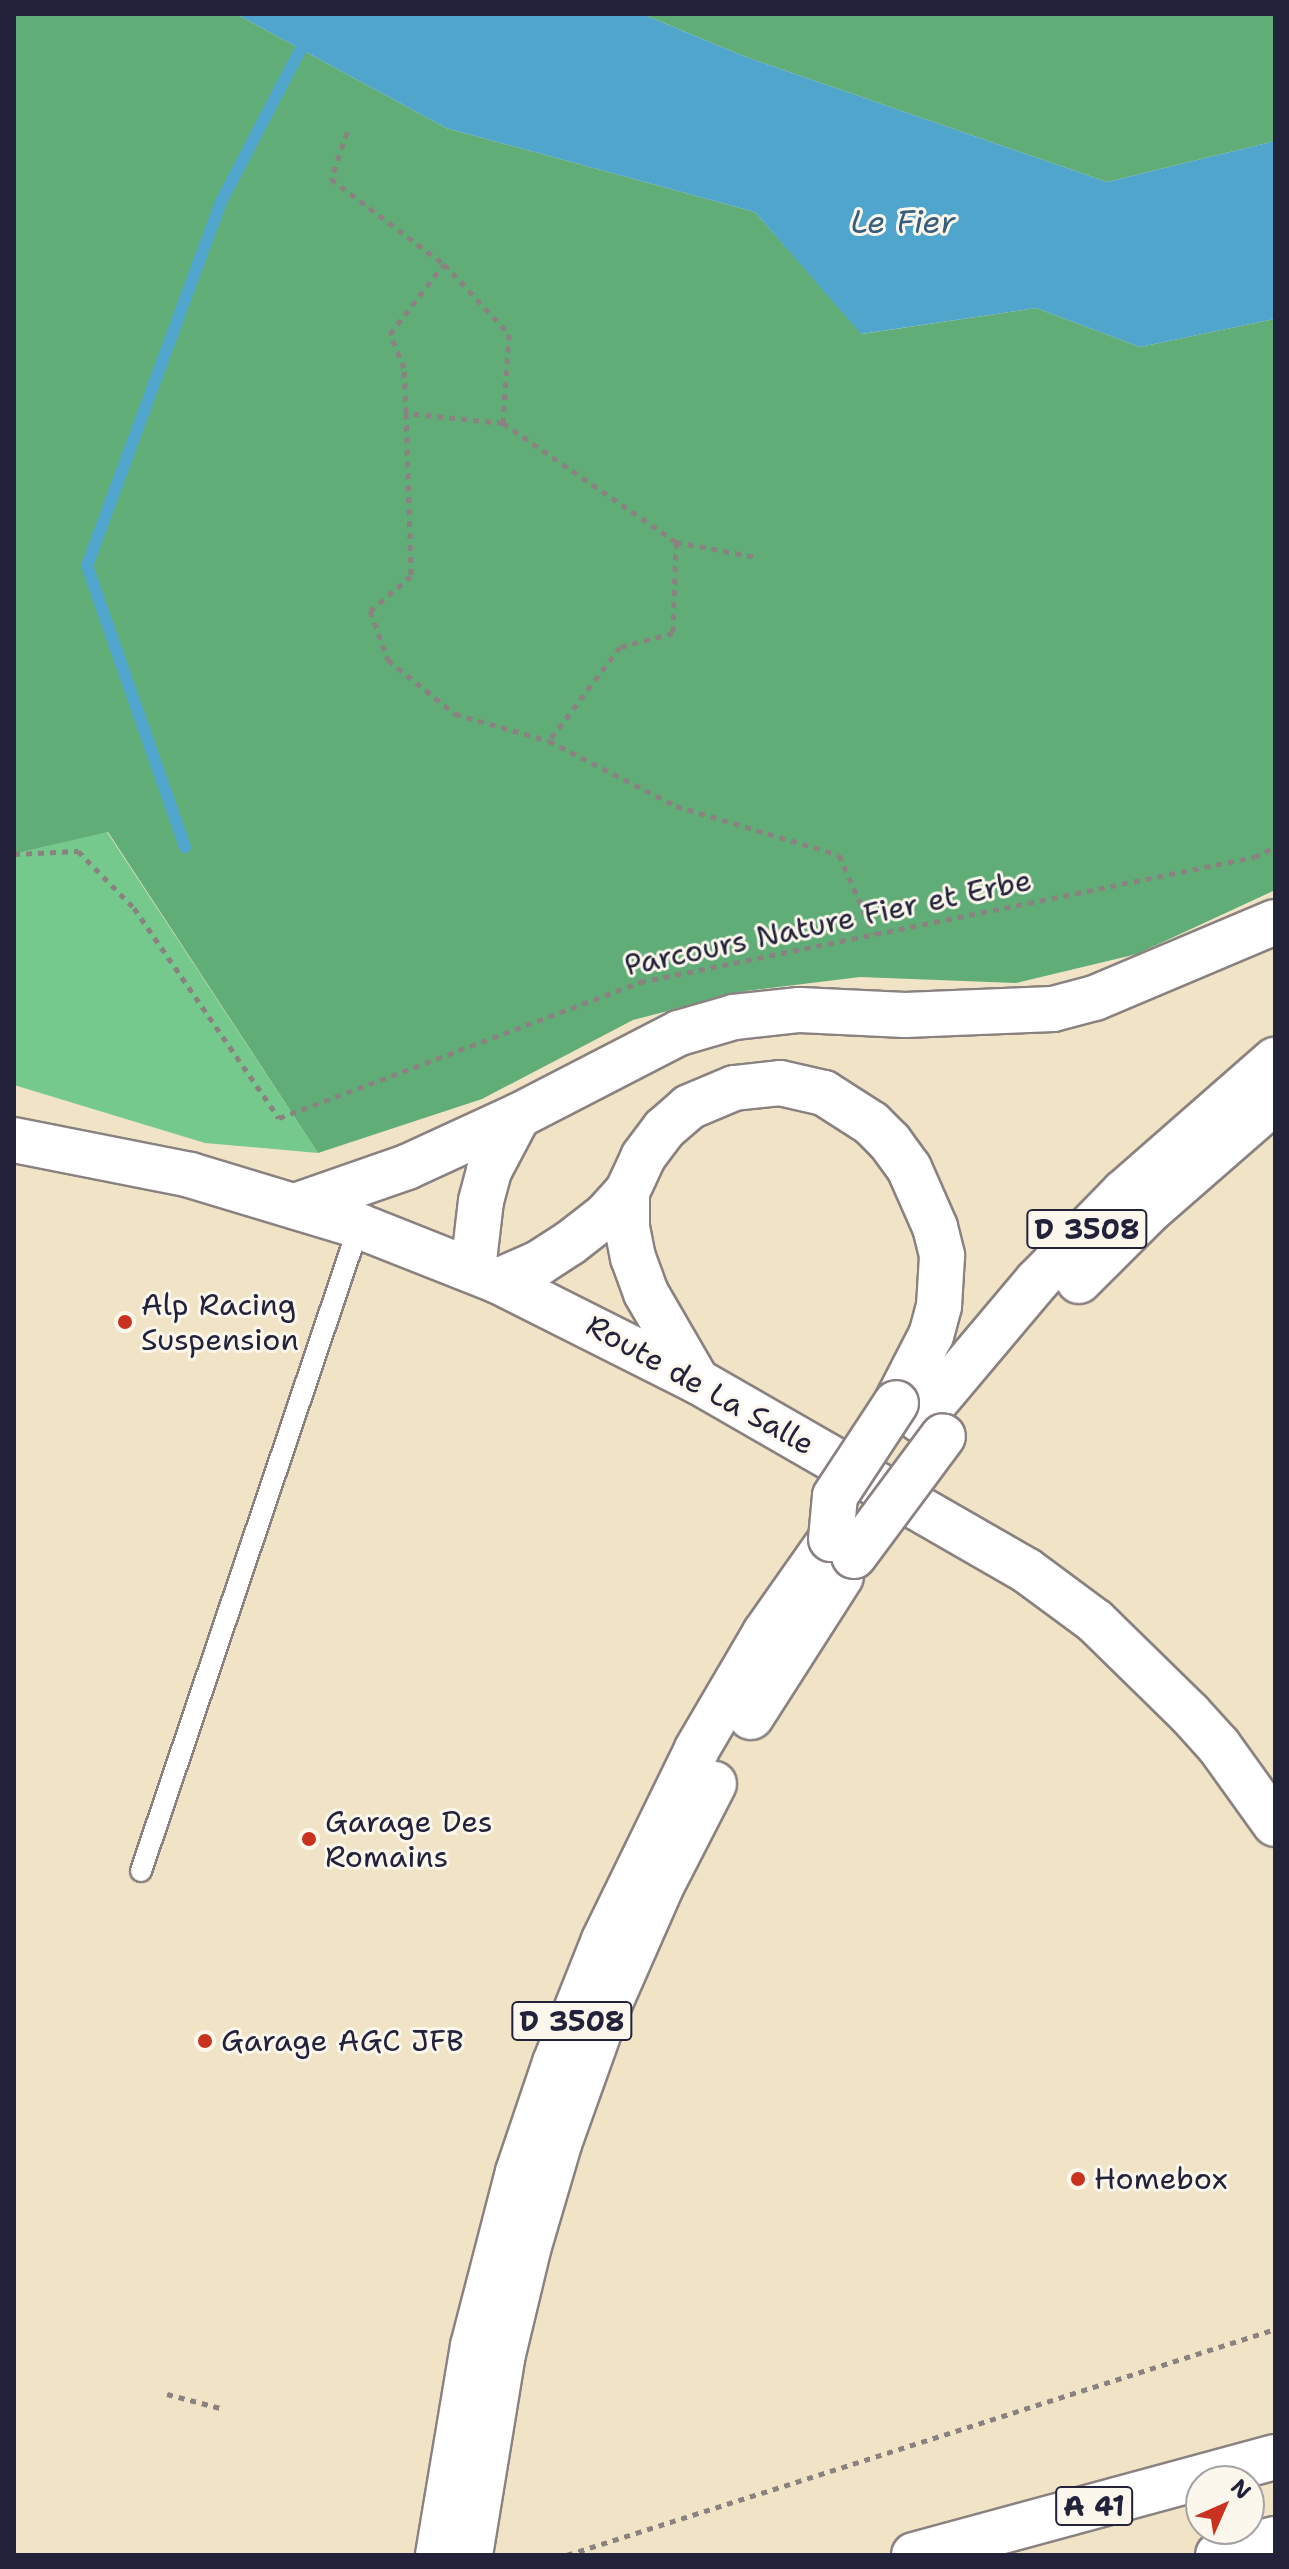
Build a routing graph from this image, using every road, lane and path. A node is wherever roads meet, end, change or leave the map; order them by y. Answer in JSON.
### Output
{"nodes":[{"id":1,"x":347,"y":132,"type":"dead end"},
{"id":2,"x":444,"y":264,"type":"junction"},
{"id":3,"x":406,"y":413,"type":"junction"},
{"id":4,"x":503,"y":423,"type":"junction"},
{"id":5,"x":676,"y":542,"type":"junction"},
{"id":6,"x":756,"y":557,"type":"dead end"},
{"id":7,"x":549,"y":741,"type":"junction"},
{"id":8,"x":1275,"y":847,"type":"edge"},
{"id":9,"x":14,"y":854,"type":"edge"},
{"id":10,"x":1275,"y":922,"type":"edge"},
{"id":11,"x":874,"y":934,"type":"junction"},
{"id":12,"x":1275,"y":1060,"type":"edge"},
{"id":13,"x":1275,"y":1101,"type":"edge"},
{"id":14,"x":518,"y":1116,"type":"junction"},
{"id":15,"x":14,"y":1140,"type":"edge"},
{"id":16,"x":627,"y":1192,"type":"junction"},
{"id":17,"x":295,"y":1206,"type":"junction"},
{"id":18,"x":359,"y":1226,"type":"junction"},
{"id":19,"x":485,"y":1275,"type":"junction"},
{"id":20,"x":697,"y":1381,"type":"junction"},
{"id":21,"x":920,"y":1420,"type":"junction"},
{"id":22,"x":1275,"y":1824,"type":"edge"},
{"id":23,"x":141,"y":1871,"type":"dead end"},
{"id":24,"x":1275,"y":2329,"type":"edge"},
{"id":25,"x":167,"y":2394,"type":"dead end"},
{"id":26,"x":224,"y":2409,"type":"dead end"},
{"id":27,"x":1275,"y":2457,"type":"edge"},
{"id":28,"x":1275,"y":2539,"type":"edge"},
{"id":29,"x":454,"y":2551,"type":"edge"},
{"id":30,"x":567,"y":2555,"type":"edge"},
{"id":31,"x":914,"y":2555,"type":"edge"},
{"id":32,"x":1218,"y":2555,"type":"edge"}],
"edges":[{"from":1,"to":2,"type":"path"},
{"from":2,"to":3,"type":"path"},
{"from":2,"to":4,"type":"path"},
{"from":3,"to":4,"type":"path"},
{"from":3,"to":7,"type":"path"},
{"from":4,"to":5,"type":"path"},
{"from":5,"to":6,"type":"path"},
{"from":5,"to":7,"type":"path"},
{"from":7,"to":11,"type":"path"},
{"from":8,"to":11,"type":"path","name":"Parcours Nature Fier et Erbe"},
{"from":9,"to":11,"type":"path","name":"Parcours Nature Fier et Erbe"},
{"from":10,"to":14,"type":"main road"},
{"from":12,"to":21,"type":"main road","number":"D 3508"},
{"from":13,"to":21,"type":"main road","number":"D 3508"},
{"from":14,"to":17,"type":"main road"},
{"from":14,"to":19,"type":"main road"},
{"from":15,"to":17,"type":"main road","name":"Route de La Salle"},
{"from":16,"to":19,"type":"main road"},
{"from":16,"to":20,"type":"main road"},
{"from":16,"to":21,"type":"main road"},
{"from":17,"to":18,"type":"main road","name":"Route de La Salle"},
{"from":18,"to":19,"type":"main road","name":"Route de La Salle"},
{"from":18,"to":23,"type":"lane"},
{"from":19,"to":20,"type":"main road","name":"Route de La Salle"},
{"from":20,"to":22,"type":"main road","name":"Route de La Salle"},
{"from":21,"to":29,"type":"main road","number":"D 3508"},
{"from":24,"to":30,"type":"path"},
{"from":25,"to":26,"type":"path"},
{"from":27,"to":31,"type":"main road","number":"A 41"},
{"from":28,"to":32,"type":"main road"}]}
